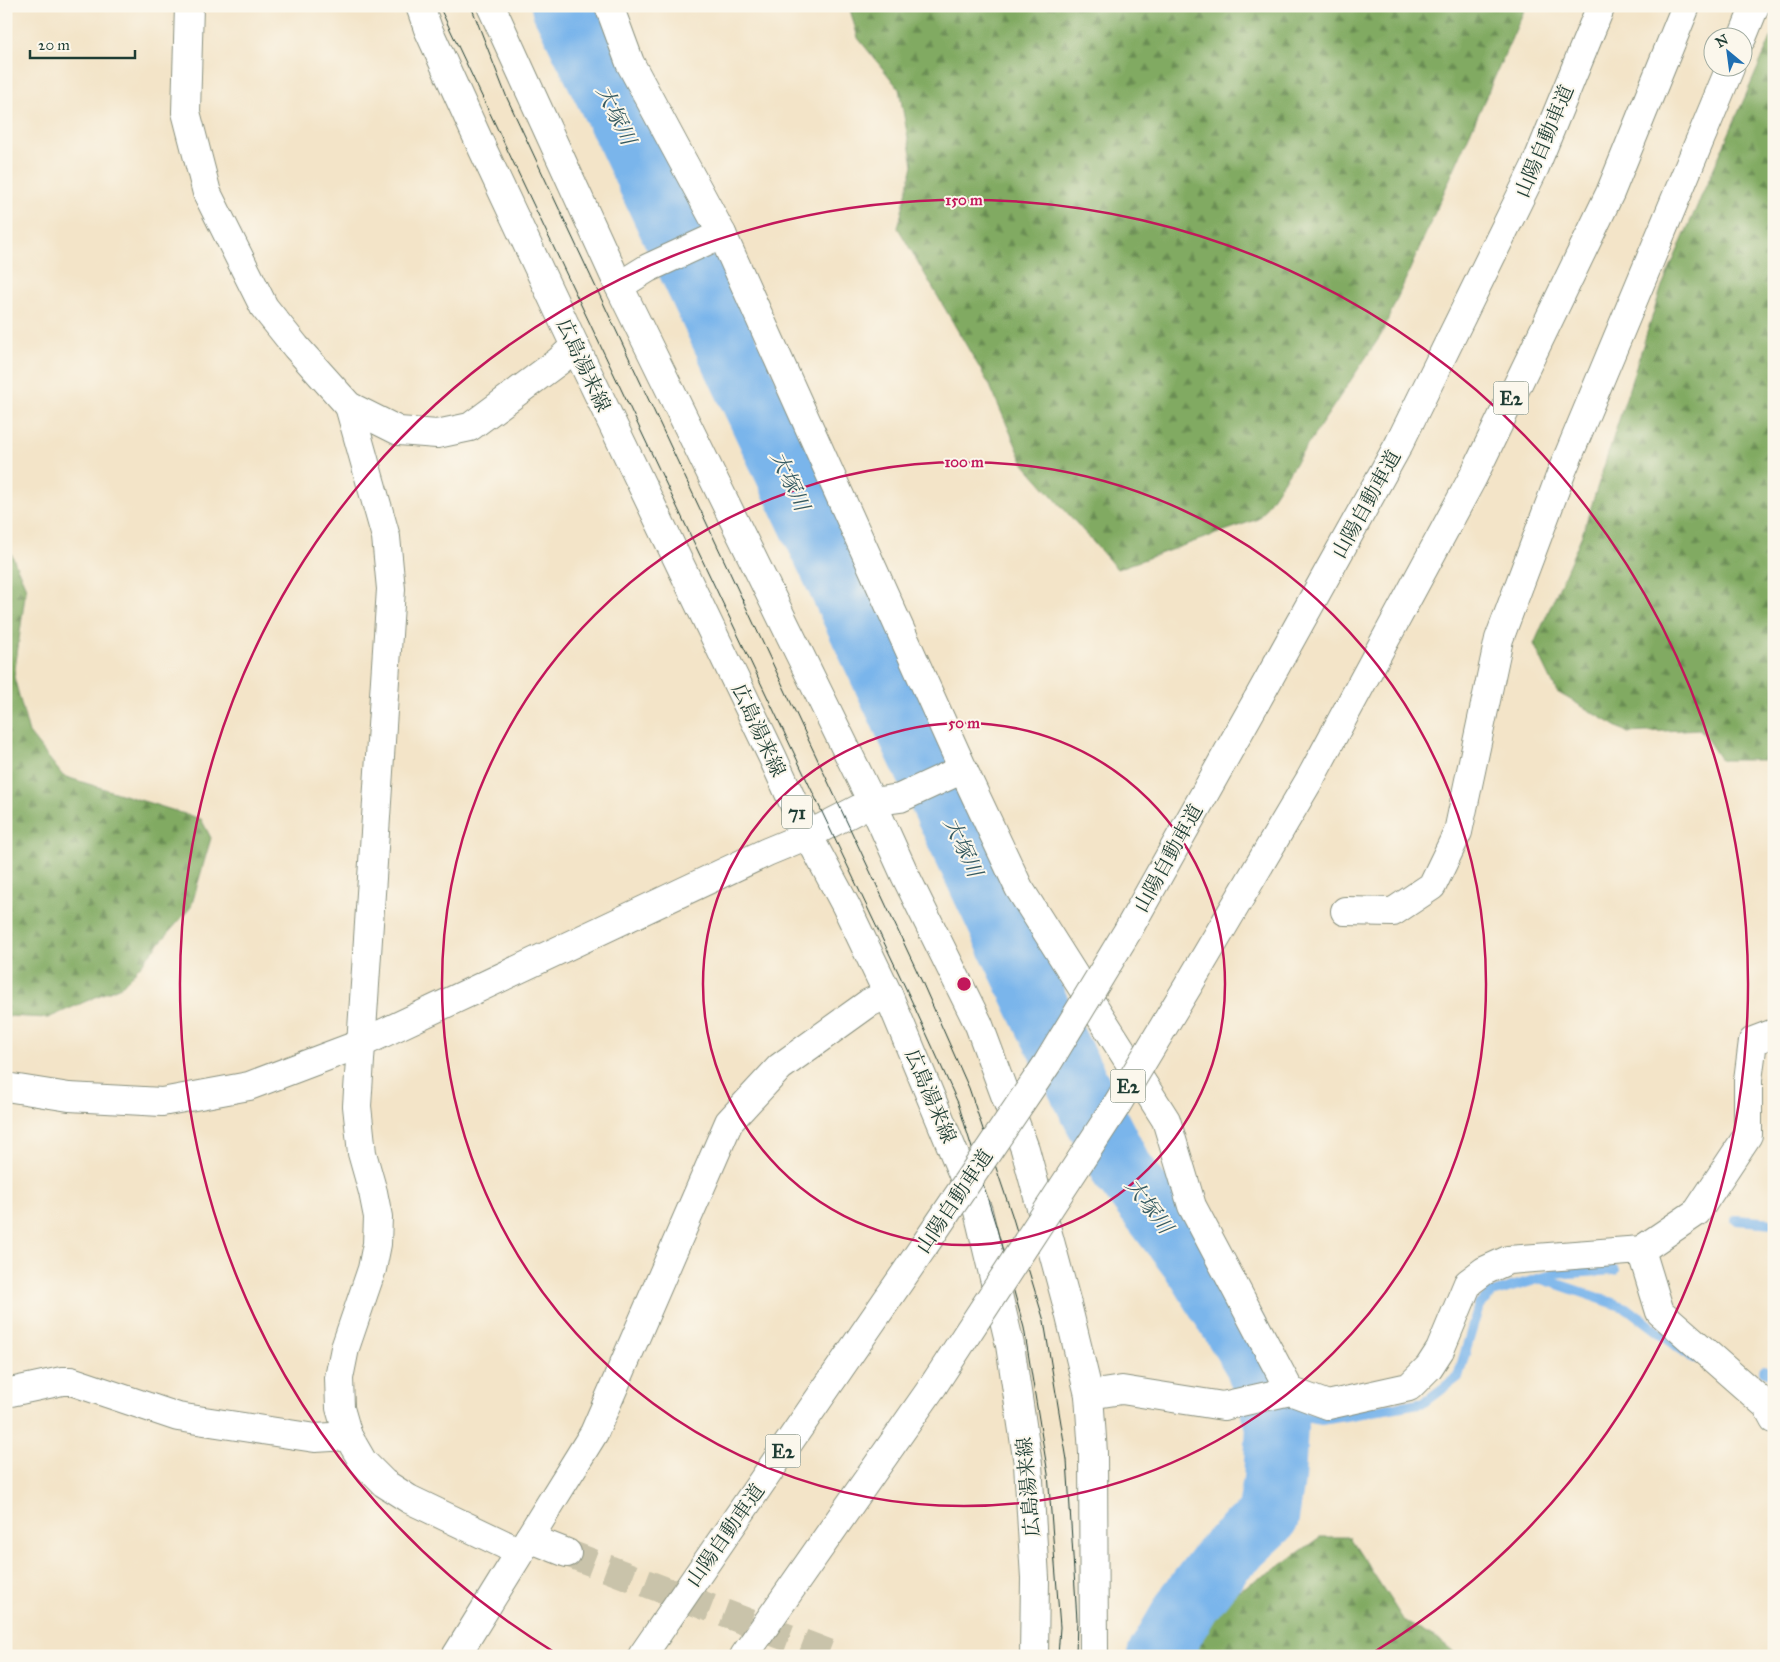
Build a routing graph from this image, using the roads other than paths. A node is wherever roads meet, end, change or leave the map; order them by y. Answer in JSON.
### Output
{"nodes":[{"id":1,"x":189,"y":6,"type":"edge"},
{"id":2,"x":420,"y":6,"type":"edge"},
{"id":3,"x":491,"y":6,"type":"edge"},
{"id":4,"x":609,"y":6,"type":"edge"},
{"id":5,"x":1600,"y":6,"type":"edge"},
{"id":6,"x":1686,"y":6,"type":"edge"},
{"id":7,"x":1756,"y":6,"type":"edge"},
{"id":8,"x":1746,"y":28,"type":"edge"},
{"id":9,"x":1726,"y":78,"type":"edge"},
{"id":10,"x":713,"y":238,"type":"junction"},
{"id":11,"x":619,"y":286,"type":"junction"},
{"id":12,"x":575,"y":346,"type":"junction"},
{"id":13,"x":349,"y":406,"type":"junction"},
{"id":14,"x":954,"y":773,"type":"junction"},
{"id":15,"x":872,"y":802,"type":"junction"},
{"id":16,"x":808,"y":836,"type":"junction"},
{"id":17,"x":1345,"y":911,"type":"dead end"},
{"id":18,"x":888,"y":994,"type":"junction"},
{"id":19,"x":1774,"y":1033,"type":"edge"},
{"id":20,"x":360,"y":1044,"type":"junction"},
{"id":21,"x":6,"y":1087,"type":"edge"},
{"id":22,"x":1641,"y":1250,"type":"junction"},
{"id":23,"x":1289,"y":1391,"type":"junction"},
{"id":24,"x":6,"y":1393,"type":"edge"},
{"id":25,"x":1089,"y":1395,"type":"junction"},
{"id":26,"x":1774,"y":1419,"type":"edge"},
{"id":27,"x":348,"y":1436,"type":"junction"},
{"id":28,"x":524,"y":1545,"type":"junction"},
{"id":29,"x":567,"y":1553,"type":"tunnel mouth"},
{"id":30,"x":456,"y":1656,"type":"edge"},
{"id":31,"x":642,"y":1656,"type":"edge"},
{"id":32,"x":744,"y":1656,"type":"edge"},
{"id":33,"x":1034,"y":1656,"type":"edge"},
{"id":34,"x":1094,"y":1656,"type":"edge"}],
"edges":[{"from":1,"to":13,"type":"main road"},
{"from":2,"to":12,"type":"main road","name":"広島湯来線","number":"71"},
{"from":3,"to":11,"type":"main road"},
{"from":4,"to":10,"type":"main road"},
{"from":5,"to":31,"type":"main road","name":"山陽自動車道","number":"E2","bridge":true},
{"from":6,"to":32,"type":"main road","number":"E2","bridge":true},
{"from":7,"to":8,"type":"main road"},
{"from":9,"to":17,"type":"main road"},
{"from":10,"to":11,"type":"main road"},
{"from":10,"to":14,"type":"main road"},
{"from":11,"to":15,"type":"main road"},
{"from":12,"to":13,"type":"main road"},
{"from":12,"to":16,"type":"main road","name":"広島湯来線","number":"71"},
{"from":13,"to":20,"type":"main road"},
{"from":14,"to":15,"type":"main road"},
{"from":14,"to":23,"type":"main road"},
{"from":15,"to":16,"type":"main road"},
{"from":15,"to":25,"type":"main road"},
{"from":16,"to":18,"type":"main road","name":"広島湯来線","number":"71"},
{"from":16,"to":20,"type":"main road"},
{"from":18,"to":28,"type":"main road"},
{"from":18,"to":33,"type":"main road","name":"広島湯来線","number":"71"},
{"from":19,"to":22,"type":"main road"},
{"from":20,"to":21,"type":"main road"},
{"from":20,"to":27,"type":"main road"},
{"from":22,"to":23,"type":"main road"},
{"from":22,"to":26,"type":"main road"},
{"from":23,"to":25,"type":"main road"},
{"from":24,"to":27,"type":"main road"},
{"from":25,"to":34,"type":"main road"},
{"from":27,"to":28,"type":"main road"},
{"from":28,"to":29,"type":"main road"},
{"from":28,"to":30,"type":"main road"}]}
